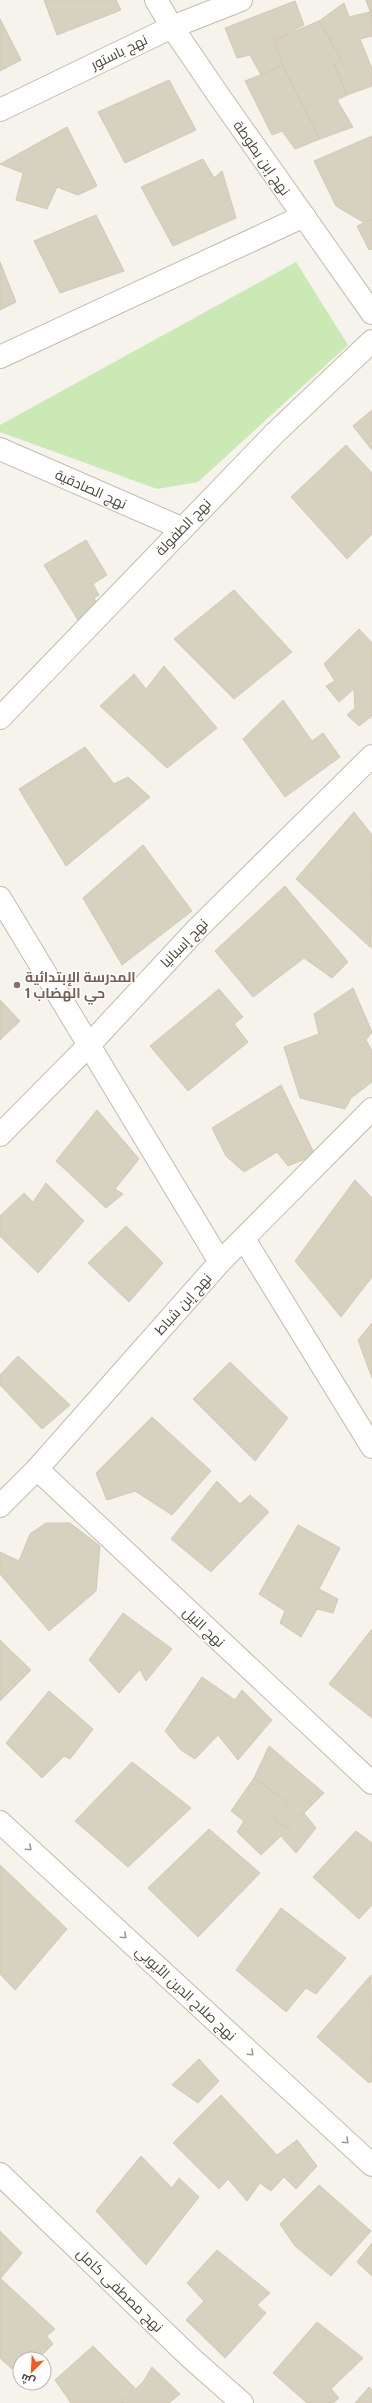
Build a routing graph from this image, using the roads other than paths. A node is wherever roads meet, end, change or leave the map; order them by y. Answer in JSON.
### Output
{"nodes":[{"id":1,"x":156,"y":0,"type":"edge"},
{"id":2,"x":241,"y":0,"type":"edge"},
{"id":3,"x":172,"y":27,"type":"junction"},
{"id":4,"x":0,"y":110,"type":"edge"},
{"id":5,"x":304,"y":216,"type":"junction"},
{"id":6,"x":372,"y":313,"type":"edge"},
{"id":7,"x":372,"y":341,"type":"edge"},
{"id":8,"x":0,"y":357,"type":"edge"},
{"id":9,"x":0,"y":450,"type":"edge"},
{"id":10,"x":181,"y":528,"type":"junction"},
{"id":11,"x":0,"y":718,"type":"edge"},
{"id":12,"x":372,"y":756,"type":"edge"},
{"id":13,"x":0,"y":898,"type":"edge"},
{"id":14,"x":89,"y":1045,"type":"junction"},
{"id":15,"x":372,"y":1109,"type":"edge"},
{"id":16,"x":0,"y":1135,"type":"edge"},
{"id":17,"x":244,"y":1239,"type":"junction"},
{"id":18,"x":220,"y":1262,"type":"junction"},
{"id":19,"x":370,"y":1436,"type":"edge"},
{"id":20,"x":37,"y":1469,"type":"junction"},
{"id":21,"x":0,"y":1506,"type":"edge"},
{"id":22,"x":372,"y":1783,"type":"edge"},
{"id":23,"x":0,"y":1822,"type":"edge"},
{"id":24,"x":372,"y":2164,"type":"edge"},
{"id":25,"x":0,"y":2174,"type":"edge"},
{"id":26,"x":242,"y":2403,"type":"edge"}],
"edges":[{"from":1,"to":3,"type":"street","name":"نهج إبن بطوطة"},
{"from":2,"to":3,"type":"street","name":"نهج باستور"},
{"from":3,"to":4,"type":"street","name":"نهج باستور"},
{"from":3,"to":5,"type":"street","name":"نهج إبن بطوطة"},
{"from":5,"to":6,"type":"street","name":"نهج إبن بطوطة"},
{"from":5,"to":8,"type":"street"},
{"from":7,"to":10,"type":"street","name":"نهج الطفولة"},
{"from":9,"to":10,"type":"street","name":"نهج الصادقية"},
{"from":10,"to":11,"type":"street","name":"نهج الطفولة"},
{"from":12,"to":14,"type":"street","name":"نهج إسبانيا"},
{"from":13,"to":14,"type":"street"},
{"from":14,"to":16,"type":"street","name":"نهج إسبانيا"},
{"from":14,"to":18,"type":"street"},
{"from":15,"to":17,"type":"street","name":"نهج إبن شباط"},
{"from":17,"to":18,"type":"street","name":"نهج إبن شباط"},
{"from":17,"to":19,"type":"street"},
{"from":18,"to":20,"type":"street","name":"نهج إبن شباط"},
{"from":20,"to":21,"type":"street","name":"نهج إبن شباط"},
{"from":20,"to":22,"type":"street","name":"نهج النيل"},
{"from":23,"to":24,"type":"street","name":"نهج صلاح الدين الأيوبي","one_way":true},
{"from":25,"to":26,"type":"street","name":"نهج مصطفى كامل"}]}
